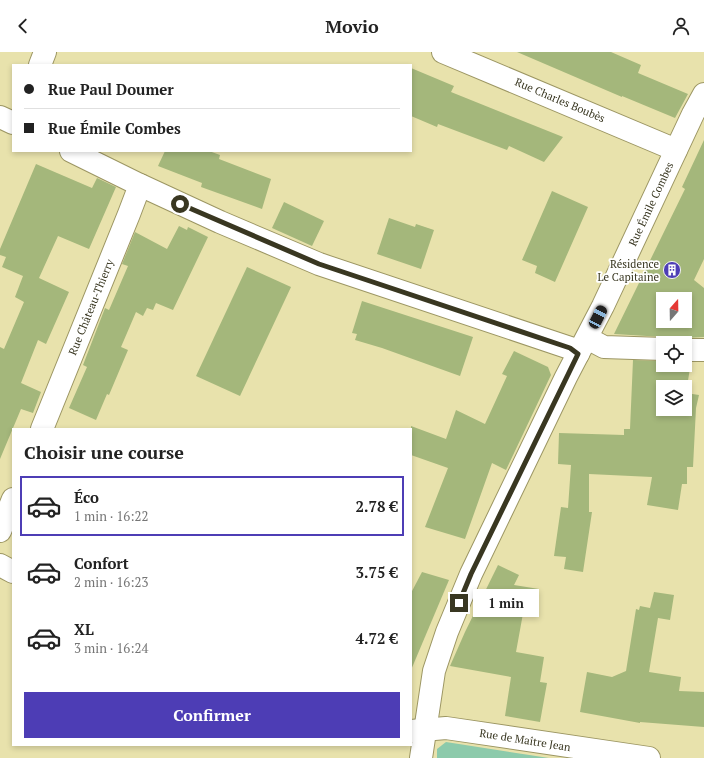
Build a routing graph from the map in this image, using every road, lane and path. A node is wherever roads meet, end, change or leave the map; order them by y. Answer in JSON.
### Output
{"nodes":[{"id":1,"x":45,"y":52,"type":"edge"},
{"id":2,"x":443,"y":52,"type":"edge"},
{"id":3,"x":40,"y":64,"type":"edge"},
{"id":4,"x":704,"y":94,"type":"edge"},
{"id":5,"x":0,"y":117,"type":"edge"},
{"id":6,"x":12,"y":123,"type":"edge"},
{"id":7,"x":676,"y":150,"type":"junction"},
{"id":8,"x":73,"y":152,"type":"edge"},
{"id":9,"x":140,"y":185,"type":"junction"},
{"id":10,"x":582,"y":346,"type":"junction"},
{"id":11,"x":656,"y":349,"type":"edge"},
{"id":12,"x":692,"y":350,"type":"edge"},
{"id":13,"x":704,"y":350,"type":"edge"},
{"id":14,"x":42,"y":428,"type":"edge"},
{"id":15,"x":12,"y":501,"type":"edge"},
{"id":16,"x":0,"y":531,"type":"edge"},
{"id":17,"x":0,"y":565,"type":"edge"},
{"id":18,"x":12,"y":571,"type":"edge"},
{"id":19,"x":418,"y":730,"type":"edge"},
{"id":20,"x":421,"y":758,"type":"edge"},
{"id":21,"x":649,"y":758,"type":"edge"}],
"edges":[{"from":1,"to":3,"type":"street"},
{"from":2,"to":7,"type":"street","name":"Rue Charles Boubès"},
{"from":4,"to":7,"type":"street","name":"Rue Émile Combes"},
{"from":5,"to":6,"type":"street"},
{"from":7,"to":10,"type":"street","name":"Rue Émile Combes"},
{"from":8,"to":9,"type":"street"},
{"from":9,"to":10,"type":"street"},
{"from":9,"to":14,"type":"street","name":"Rue Château-Thierry"},
{"from":10,"to":11,"type":"street"},
{"from":10,"to":19,"type":"street","name":"Rue Émile Combes"},
{"from":12,"to":13,"type":"street"},
{"from":15,"to":16,"type":"street"},
{"from":17,"to":18,"type":"street"},
{"from":19,"to":20,"type":"street","name":"Rue Émile Combes"},
{"from":19,"to":21,"type":"street","name":"Rue de Maître Jean"}]}
